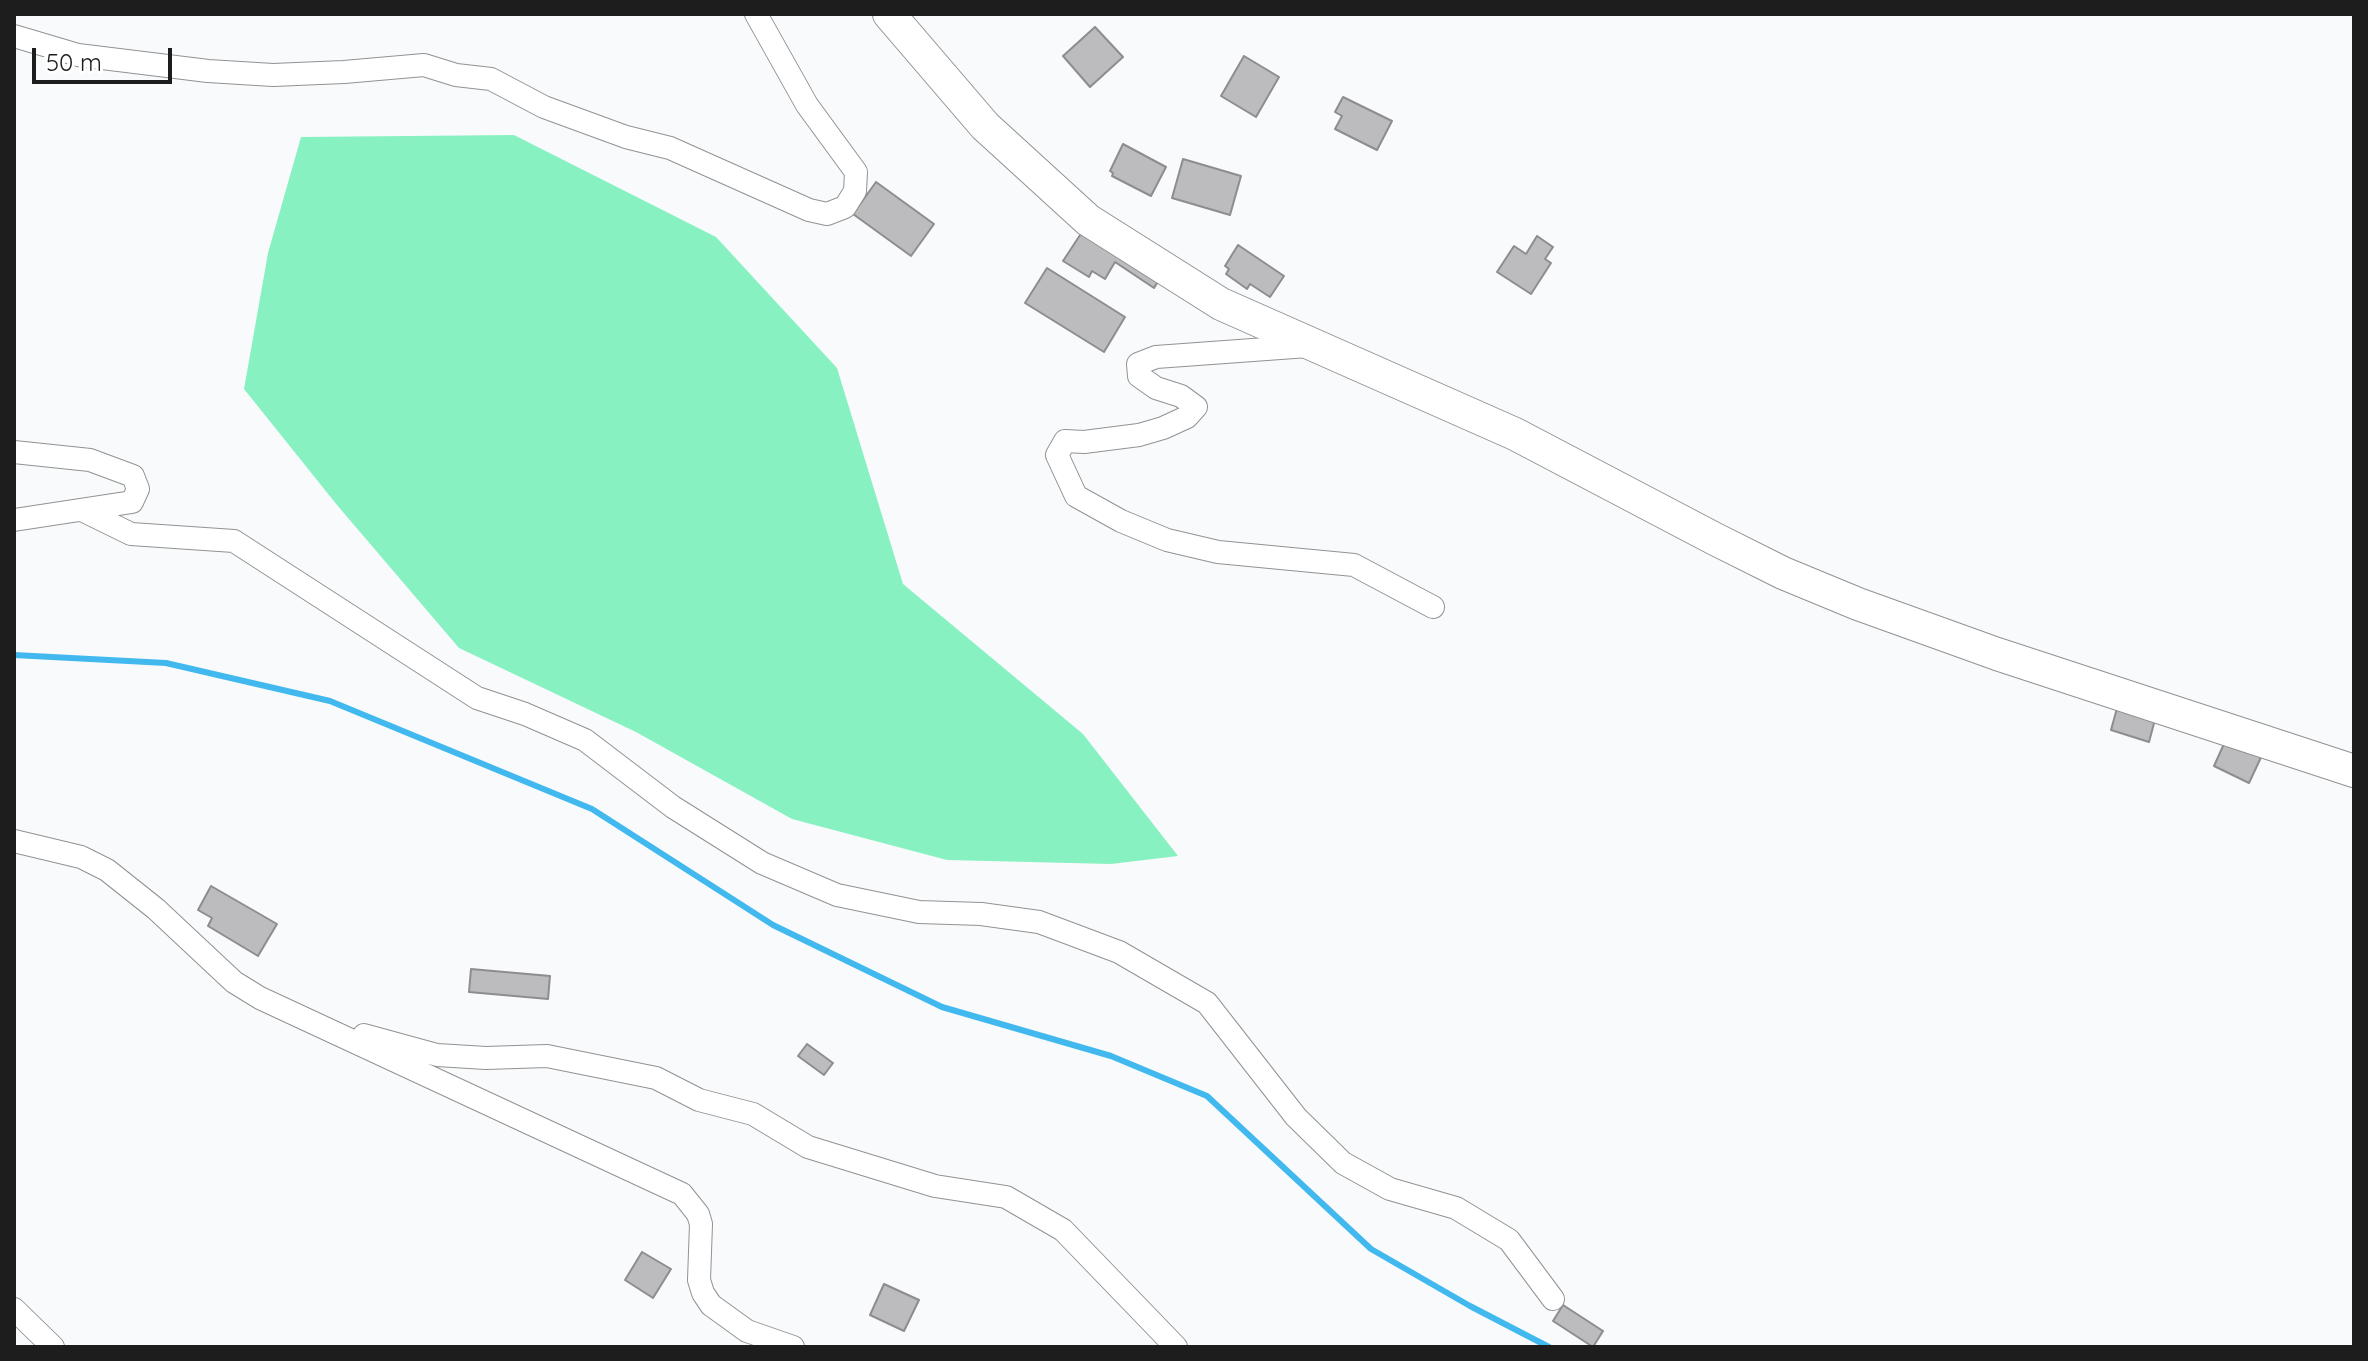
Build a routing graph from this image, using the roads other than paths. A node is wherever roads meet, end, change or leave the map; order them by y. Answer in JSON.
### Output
{"nodes":[{"id":1,"x":756,"y":14,"type":"edge"},
{"id":2,"x":889,"y":14,"type":"edge"},
{"id":3,"x":14,"y":36,"type":"edge"},
{"id":4,"x":1313,"y":345,"type":"junction"},
{"id":5,"x":14,"y":452,"type":"edge"},
{"id":6,"x":82,"y":510,"type":"junction"},
{"id":7,"x":14,"y":520,"type":"edge"},
{"id":8,"x":1433,"y":607,"type":"dead end"},
{"id":9,"x":2354,"y":771,"type":"edge"},
{"id":10,"x":14,"y":841,"type":"edge"},
{"id":11,"x":327,"y":1029,"type":"junction"},
{"id":12,"x":1553,"y":1299,"type":"dead end"},
{"id":13,"x":14,"y":1309,"type":"edge"},
{"id":14,"x":53,"y":1347,"type":"edge"},
{"id":15,"x":793,"y":1347,"type":"edge"},
{"id":16,"x":1176,"y":1347,"type":"edge"}],
"edges":[{"from":1,"to":3,"type":"street"},
{"from":2,"to":4,"type":"street"},
{"from":4,"to":8,"type":"street"},
{"from":4,"to":9,"type":"street"},
{"from":5,"to":6,"type":"street"},
{"from":6,"to":7,"type":"street"},
{"from":6,"to":12,"type":"street"},
{"from":10,"to":11,"type":"street"},
{"from":11,"to":15,"type":"street"},
{"from":11,"to":16,"type":"street"},
{"from":13,"to":14,"type":"street"}]}
